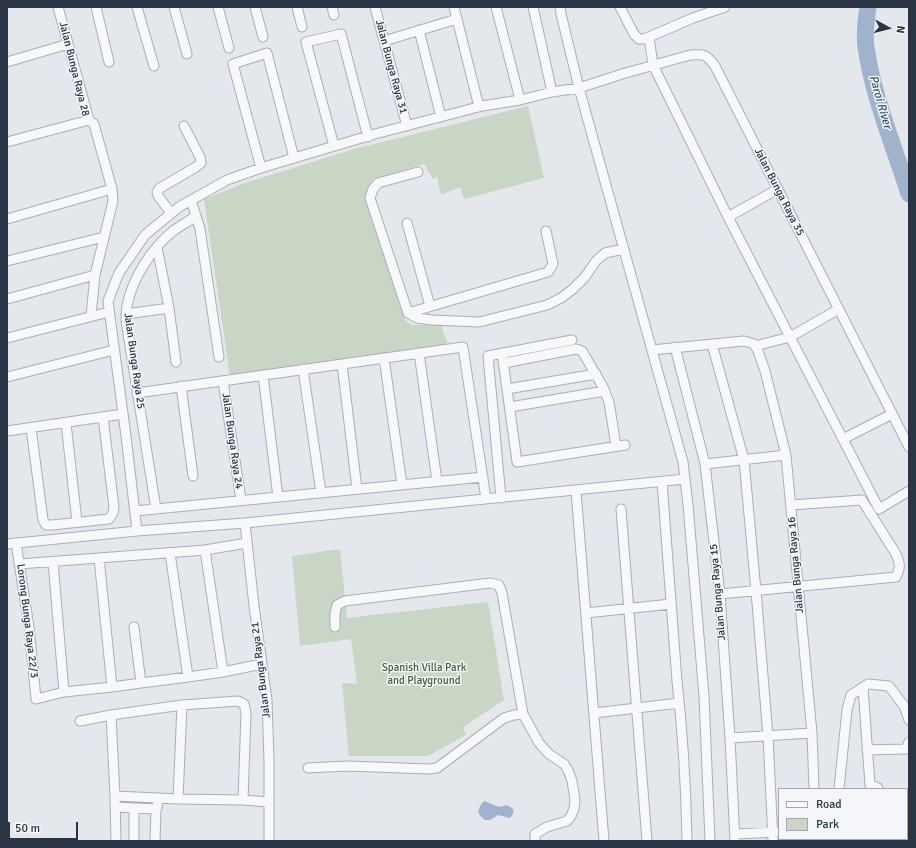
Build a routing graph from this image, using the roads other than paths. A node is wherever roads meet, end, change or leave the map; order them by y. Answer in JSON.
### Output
{"nodes":[{"id":1,"x":58,"y":7,"type":"edge"},
{"id":2,"x":96,"y":7,"type":"edge"},
{"id":3,"x":137,"y":7,"type":"edge"},
{"id":4,"x":174,"y":7,"type":"edge"},
{"id":5,"x":218,"y":7,"type":"edge"},
{"id":6,"x":255,"y":7,"type":"edge"},
{"id":7,"x":296,"y":7,"type":"edge"},
{"id":8,"x":375,"y":7,"type":"edge"},
{"id":9,"x":454,"y":7,"type":"edge"},
{"id":10,"x":496,"y":7,"type":"edge"},
{"id":11,"x":533,"y":7,"type":"edge"},
{"id":12,"x":560,"y":7,"type":"edge"},
{"id":13,"x":620,"y":7,"type":"edge"},
{"id":14,"x":725,"y":7,"type":"edge"},
{"id":15,"x":457,"y":19,"type":"junction"},
{"id":16,"x":302,"y":27,"type":"dead end"},
{"id":17,"x":419,"y":30,"type":"junction"},
{"id":18,"x":263,"y":37,"type":"dead end"},
{"id":19,"x":649,"y":37,"type":"junction"},
{"id":20,"x":384,"y":41,"type":"junction"},
{"id":21,"x":68,"y":44,"type":"junction"},
{"id":22,"x":229,"y":48,"type":"dead end"},
{"id":23,"x":187,"y":54,"type":"dead end"},
{"id":24,"x":7,"y":62,"type":"edge"},
{"id":25,"x":109,"y":62,"type":"dead end"},
{"id":26,"x":653,"y":65,"type":"junction"},
{"id":27,"x":154,"y":66,"type":"dead end"},
{"id":28,"x":579,"y":88,"type":"junction"},
{"id":29,"x":552,"y":92,"type":"junction"},
{"id":30,"x":520,"y":100,"type":"junction"},
{"id":31,"x":479,"y":107,"type":"junction"},
{"id":32,"x":441,"y":117,"type":"junction"},
{"id":33,"x":89,"y":120,"type":"junction"},
{"id":34,"x":184,"y":126,"type":"dead end"},
{"id":35,"x":407,"y":126,"type":"junction"},
{"id":36,"x":368,"y":137,"type":"junction"},
{"id":37,"x":7,"y":142,"type":"edge"},
{"id":38,"x":334,"y":146,"type":"junction"},
{"id":39,"x":294,"y":158,"type":"junction"},
{"id":40,"x":261,"y":168,"type":"junction"},
{"id":41,"x":418,"y":172,"type":"dead end"},
{"id":42,"x":112,"y":189,"type":"junction"},
{"id":43,"x":778,"y":189,"type":"junction"},
{"id":44,"x":190,"y":200,"type":"junction"},
{"id":45,"x":171,"y":213,"type":"junction"},
{"id":46,"x":196,"y":216,"type":"junction"},
{"id":47,"x":728,"y":216,"type":"junction"},
{"id":48,"x":7,"y":219,"type":"edge"},
{"id":49,"x":406,"y":223,"type":"dead end"},
{"id":50,"x":546,"y":231,"type":"dead end"},
{"id":51,"x":104,"y":238,"type":"junction"},
{"id":52,"x":157,"y":247,"type":"junction"},
{"id":53,"x":624,"y":249,"type":"junction"},
{"id":54,"x":7,"y":261,"type":"edge"},
{"id":55,"x":95,"y":275,"type":"junction"},
{"id":56,"x":7,"y":299,"type":"edge"},
{"id":57,"x":430,"y":306,"type":"junction"},
{"id":58,"x":169,"y":308,"type":"junction"},
{"id":59,"x":839,"y":309,"type":"junction"},
{"id":60,"x":109,"y":312,"type":"junction"},
{"id":61,"x":408,"y":313,"type":"junction"},
{"id":62,"x":126,"y":314,"type":"junction"},
{"id":63,"x":90,"y":316,"type":"junction"},
{"id":64,"x":790,"y":337,"type":"junction"},
{"id":65,"x":7,"y":338,"type":"edge"},
{"id":66,"x":572,"y":340,"type":"dead end"},
{"id":67,"x":712,"y":344,"type":"junction"},
{"id":68,"x":755,"y":346,"type":"junction"},
{"id":69,"x":676,"y":347,"type":"junction"},
{"id":70,"x":114,"y":350,"type":"junction"},
{"id":71,"x":652,"y":350,"type":"junction"},
{"id":72,"x":419,"y":353,"type":"junction"},
{"id":73,"x":502,"y":353,"type":"junction"},
{"id":74,"x":219,"y":357,"type":"dead end"},
{"id":75,"x":384,"y":358,"type":"junction"},
{"id":76,"x":176,"y":362,"type":"dead end"},
{"id":77,"x":504,"y":363,"type":"junction"},
{"id":78,"x":342,"y":364,"type":"junction"},
{"id":79,"x":303,"y":369,"type":"junction"},
{"id":80,"x":596,"y":374,"type":"junction"},
{"id":81,"x":263,"y":375,"type":"junction"},
{"id":82,"x":7,"y":377,"type":"edge"},
{"id":83,"x":223,"y":381,"type":"junction"},
{"id":84,"x":181,"y":386,"type":"junction"},
{"id":85,"x":507,"y":389,"type":"junction"},
{"id":86,"x":605,"y":390,"type":"junction"},
{"id":87,"x":138,"y":392,"type":"junction"},
{"id":88,"x":510,"y":407,"type":"junction"},
{"id":89,"x":123,"y":414,"type":"junction"},
{"id":90,"x":892,"y":414,"type":"junction"},
{"id":91,"x":103,"y":417,"type":"junction"},
{"id":92,"x":66,"y":423,"type":"junction"},
{"id":93,"x":31,"y":428,"type":"junction"},
{"id":94,"x":7,"y":432,"type":"edge"},
{"id":95,"x":843,"y":439,"type":"junction"},
{"id":96,"x":909,"y":447,"type":"edge"},
{"id":97,"x":786,"y":455,"type":"junction"},
{"id":98,"x":744,"y":460,"type":"junction"},
{"id":99,"x":705,"y":464,"type":"junction"},
{"id":100,"x":193,"y":476,"type":"dead end"},
{"id":101,"x":483,"y":477,"type":"junction"},
{"id":102,"x":685,"y":479,"type":"junction"},
{"id":103,"x":437,"y":481,"type":"junction"},
{"id":104,"x":662,"y":482,"type":"junction"},
{"id":105,"x":402,"y":485,"type":"junction"},
{"id":106,"x":357,"y":489,"type":"junction"},
{"id":107,"x":576,"y":491,"type":"junction"},
{"id":108,"x":909,"y":491,"type":"edge"},
{"id":109,"x":321,"y":493,"type":"junction"},
{"id":110,"x":278,"y":497,"type":"junction"},
{"id":111,"x":501,"y":498,"type":"junction"},
{"id":112,"x":486,"y":499,"type":"junction"},
{"id":113,"x":240,"y":500,"type":"junction"},
{"id":114,"x":791,"y":506,"type":"junction"},
{"id":115,"x":156,"y":509,"type":"junction"},
{"id":116,"x":621,"y":509,"type":"dead end"},
{"id":117,"x":135,"y":511,"type":"junction"},
{"id":118,"x":77,"y":522,"type":"junction"},
{"id":119,"x":245,"y":523,"type":"junction"},
{"id":120,"x":137,"y":531,"type":"junction"},
{"id":121,"x":247,"y":543,"type":"junction"},
{"id":122,"x":12,"y":544,"type":"edge"},
{"id":123,"x":205,"y":550,"type":"junction"},
{"id":124,"x":170,"y":553,"type":"junction"},
{"id":125,"x":99,"y":558,"type":"junction"},
{"id":126,"x":53,"y":562,"type":"junction"},
{"id":127,"x":20,"y":564,"type":"junction"},
{"id":128,"x":798,"y":586,"type":"junction"},
{"id":129,"x":756,"y":590,"type":"junction"},
{"id":130,"x":720,"y":594,"type":"junction"},
{"id":131,"x":671,"y":604,"type":"junction"},
{"id":132,"x":629,"y":609,"type":"junction"},
{"id":133,"x":586,"y":613,"type":"junction"},
{"id":134,"x":134,"y":626,"type":"dead end"},
{"id":135,"x":335,"y":627,"type":"dead end"},
{"id":136,"x":262,"y":664,"type":"junction"},
{"id":137,"x":223,"y":672,"type":"junction"},
{"id":138,"x":188,"y":677,"type":"junction"},
{"id":139,"x":141,"y":682,"type":"junction"},
{"id":140,"x":112,"y":687,"type":"junction"},
{"id":141,"x":863,"y":687,"type":"junction"},
{"id":142,"x":64,"y":692,"type":"junction"},
{"id":143,"x":679,"y":703,"type":"junction"},
{"id":144,"x":182,"y":705,"type":"junction"},
{"id":145,"x":637,"y":708,"type":"junction"},
{"id":146,"x":595,"y":713,"type":"junction"},
{"id":147,"x":524,"y":714,"type":"junction"},
{"id":148,"x":111,"y":715,"type":"junction"},
{"id":149,"x":909,"y":720,"type":"edge"},
{"id":150,"x":80,"y":721,"type":"dead end"},
{"id":151,"x":812,"y":733,"type":"junction"},
{"id":152,"x":768,"y":736,"type":"junction"},
{"id":153,"x":730,"y":738,"type":"junction"},
{"id":154,"x":909,"y":742,"type":"edge"},
{"id":155,"x":867,"y":750,"type":"junction"},
{"id":156,"x":308,"y":768,"type":"dead end"},
{"id":157,"x":814,"y":788,"type":"edge"},
{"id":158,"x":839,"y":788,"type":"edge"},
{"id":159,"x":878,"y":788,"type":"edge"},
{"id":160,"x":115,"y":796,"type":"junction"},
{"id":161,"x":158,"y":798,"type":"junction"},
{"id":162,"x":178,"y":799,"type":"junction"},
{"id":163,"x":243,"y":800,"type":"junction"},
{"id":164,"x":268,"y":802,"type":"junction"},
{"id":165,"x":116,"y":807,"type":"junction"},
{"id":166,"x":134,"y":808,"type":"junction"},
{"id":167,"x":156,"y":809,"type":"junction"},
{"id":168,"x":775,"y":835,"type":"edge"},
{"id":169,"x":735,"y":838,"type":"edge"},
{"id":170,"x":116,"y":841,"type":"edge"},
{"id":171,"x":134,"y":841,"type":"edge"},
{"id":172,"x":155,"y":841,"type":"edge"},
{"id":173,"x":269,"y":841,"type":"edge"},
{"id":174,"x":535,"y":841,"type":"edge"},
{"id":175,"x":604,"y":841,"type":"edge"},
{"id":176,"x":647,"y":841,"type":"edge"},
{"id":177,"x":687,"y":841,"type":"edge"},
{"id":178,"x":710,"y":841,"type":"edge"}],
"edges":[{"from":1,"to":21,"type":"street","name":"Jalan Bunga Raya 28"},
{"from":2,"to":25,"type":"street"},
{"from":3,"to":27,"type":"street"},
{"from":4,"to":23,"type":"street"},
{"from":5,"to":22,"type":"street"},
{"from":6,"to":18,"type":"street"},
{"from":7,"to":16,"type":"street"},
{"from":8,"to":20,"type":"street","name":"Jalan Bunga Raya 31"},
{"from":9,"to":15,"type":"street"},
{"from":10,"to":30,"type":"street"},
{"from":11,"to":29,"type":"street"},
{"from":12,"to":28,"type":"street"},
{"from":13,"to":19,"type":"street"},
{"from":14,"to":19,"type":"street"},
{"from":15,"to":17,"type":"street"},
{"from":15,"to":31,"type":"street"},
{"from":17,"to":20,"type":"street"},
{"from":17,"to":32,"type":"street"},
{"from":19,"to":26,"type":"street"},
{"from":20,"to":35,"type":"street","name":"Jalan Bunga Raya 31"},
{"from":21,"to":24,"type":"street"},
{"from":21,"to":33,"type":"street","name":"Jalan Bunga Raya 28"},
{"from":26,"to":28,"type":"street","name":"Jalan Bunga Raya 35"},
{"from":26,"to":43,"type":"street","name":"Jalan Bunga Raya 35"},
{"from":26,"to":47,"type":"street"},
{"from":28,"to":29,"type":"street","name":"Jalan Bunga Raya 35"},
{"from":28,"to":53,"type":"street"},
{"from":29,"to":30,"type":"street","name":"Jalan Bunga Raya 35"},
{"from":30,"to":31,"type":"street","name":"Jalan Bunga Raya 35"},
{"from":31,"to":32,"type":"street","name":"Jalan Bunga Raya 35"},
{"from":32,"to":35,"type":"street","name":"Jalan Bunga Raya 35"},
{"from":33,"to":37,"type":"street","name":"Jalan Bunga Raya 28"},
{"from":33,"to":42,"type":"street"},
{"from":34,"to":45,"type":"street"},
{"from":35,"to":36,"type":"street","name":"Jalan Bunga Raya 35"},
{"from":36,"to":38,"type":"street","name":"Jalan Bunga Raya 35"},
{"from":36,"to":38,"type":"street"},
{"from":38,"to":39,"type":"street","name":"Jalan Bunga Raya 35"},
{"from":39,"to":40,"type":"street","name":"Jalan Bunga Raya 35"},
{"from":39,"to":40,"type":"street"},
{"from":40,"to":44,"type":"street","name":"Jalan Bunga Raya 35"},
{"from":41,"to":61,"type":"street"},
{"from":42,"to":48,"type":"street"},
{"from":42,"to":51,"type":"street"},
{"from":43,"to":47,"type":"street"},
{"from":43,"to":59,"type":"street","name":"Jalan Bunga Raya 35"},
{"from":44,"to":45,"type":"street","name":"Jalan Bunga Raya 35"},
{"from":44,"to":46,"type":"street"},
{"from":45,"to":60,"type":"street","name":"Jalan Bunga Raya 35"},
{"from":46,"to":52,"type":"street","name":"Jalan Bunga Raya 25"},
{"from":46,"to":74,"type":"street"},
{"from":47,"to":64,"type":"street"},
{"from":49,"to":57,"type":"street"},
{"from":50,"to":57,"type":"street"},
{"from":51,"to":54,"type":"street"},
{"from":51,"to":55,"type":"street"},
{"from":52,"to":58,"type":"street"},
{"from":52,"to":62,"type":"street","name":"Jalan Bunga Raya 25"},
{"from":53,"to":61,"type":"street"},
{"from":53,"to":71,"type":"street"},
{"from":55,"to":56,"type":"street"},
{"from":55,"to":63,"type":"street"},
{"from":57,"to":61,"type":"street"},
{"from":58,"to":62,"type":"street"},
{"from":58,"to":76,"type":"street"},
{"from":59,"to":64,"type":"street"},
{"from":59,"to":90,"type":"street","name":"Jalan Bunga Raya 35"},
{"from":60,"to":63,"type":"street"},
{"from":60,"to":70,"type":"street","name":"Jalan Bunga Raya 35"},
{"from":62,"to":87,"type":"street","name":"Jalan Bunga Raya 25"},
{"from":63,"to":65,"type":"street"},
{"from":64,"to":68,"type":"street"},
{"from":64,"to":95,"type":"street"},
{"from":66,"to":73,"type":"street"},
{"from":67,"to":68,"type":"street"},
{"from":67,"to":69,"type":"street"},
{"from":67,"to":98,"type":"street"},
{"from":68,"to":97,"type":"street","name":"Jalan Bunga Raya 16"},
{"from":69,"to":71,"type":"street"},
{"from":69,"to":99,"type":"street","name":"Jalan Bunga Raya 15"},
{"from":70,"to":82,"type":"street"},
{"from":70,"to":89,"type":"street","name":"Jalan Bunga Raya 35"},
{"from":71,"to":102,"type":"street"},
{"from":72,"to":75,"type":"street"},
{"from":72,"to":101,"type":"street"},
{"from":72,"to":103,"type":"street"},
{"from":73,"to":77,"type":"street"},
{"from":73,"to":111,"type":"street"},
{"from":75,"to":78,"type":"street"},
{"from":75,"to":105,"type":"street"},
{"from":77,"to":80,"type":"street"},
{"from":77,"to":85,"type":"street"},
{"from":78,"to":79,"type":"street"},
{"from":78,"to":106,"type":"street"},
{"from":79,"to":81,"type":"street"},
{"from":79,"to":109,"type":"street"},
{"from":80,"to":85,"type":"street"},
{"from":80,"to":86,"type":"street"},
{"from":81,"to":83,"type":"street"},
{"from":81,"to":110,"type":"street"},
{"from":83,"to":84,"type":"street"},
{"from":83,"to":113,"type":"street","name":"Jalan Bunga Raya 24"},
{"from":84,"to":87,"type":"street"},
{"from":84,"to":100,"type":"street"},
{"from":85,"to":88,"type":"street"},
{"from":86,"to":88,"type":"street"},
{"from":86,"to":88,"type":"street"},
{"from":87,"to":115,"type":"street","name":"Jalan Bunga Raya 25"},
{"from":89,"to":91,"type":"street"},
{"from":89,"to":117,"type":"street","name":"Jalan Bunga Raya 35"},
{"from":90,"to":95,"type":"street"},
{"from":90,"to":96,"type":"street","name":"Jalan Bunga Raya 35"},
{"from":91,"to":92,"type":"street"},
{"from":91,"to":118,"type":"street"},
{"from":92,"to":93,"type":"street"},
{"from":92,"to":118,"type":"street"},
{"from":93,"to":94,"type":"street"},
{"from":93,"to":118,"type":"street"},
{"from":95,"to":108,"type":"street"},
{"from":97,"to":98,"type":"street"},
{"from":97,"to":114,"type":"street","name":"Jalan Bunga Raya 16"},
{"from":98,"to":99,"type":"street"},
{"from":98,"to":129,"type":"street"},
{"from":99,"to":130,"type":"street","name":"Jalan Bunga Raya 15"},
{"from":101,"to":103,"type":"street"},
{"from":101,"to":112,"type":"street"},
{"from":102,"to":104,"type":"street"},
{"from":102,"to":178,"type":"street"},
{"from":103,"to":105,"type":"street"},
{"from":104,"to":107,"type":"street"},
{"from":104,"to":131,"type":"street"},
{"from":105,"to":106,"type":"street"},
{"from":106,"to":109,"type":"street"},
{"from":107,"to":111,"type":"street"},
{"from":107,"to":133,"type":"street"},
{"from":109,"to":110,"type":"street"},
{"from":110,"to":113,"type":"street"},
{"from":111,"to":112,"type":"street"},
{"from":112,"to":119,"type":"street"},
{"from":113,"to":115,"type":"street"},
{"from":114,"to":128,"type":"street","name":"Jalan Bunga Raya 16"},
{"from":114,"to":128,"type":"street"},
{"from":115,"to":117,"type":"street"},
{"from":116,"to":132,"type":"street"},
{"from":117,"to":120,"type":"street","name":"Jalan Bunga Raya 35"},
{"from":119,"to":120,"type":"street"},
{"from":119,"to":121,"type":"street","name":"Jalan Bunga Raya 21"},
{"from":120,"to":122,"type":"street"},
{"from":121,"to":123,"type":"street"},
{"from":121,"to":136,"type":"street","name":"Jalan Bunga Raya 21"},
{"from":122,"to":127,"type":"street","name":"Lorong Bunga Raya 22/3"},
{"from":123,"to":124,"type":"street"},
{"from":123,"to":137,"type":"street"},
{"from":124,"to":125,"type":"street"},
{"from":124,"to":138,"type":"street"},
{"from":125,"to":126,"type":"street"},
{"from":125,"to":140,"type":"street"},
{"from":126,"to":127,"type":"street"},
{"from":126,"to":142,"type":"street"},
{"from":127,"to":142,"type":"street","name":"Lorong Bunga Raya 22/3"},
{"from":128,"to":129,"type":"street"},
{"from":128,"to":151,"type":"street","name":"Jalan Bunga Raya 16"},
{"from":129,"to":130,"type":"street"},
{"from":129,"to":152,"type":"street"},
{"from":130,"to":153,"type":"street","name":"Jalan Bunga Raya 15"},
{"from":131,"to":132,"type":"street"},
{"from":131,"to":143,"type":"street"},
{"from":132,"to":133,"type":"street"},
{"from":132,"to":145,"type":"street"},
{"from":133,"to":146,"type":"street"},
{"from":134,"to":139,"type":"street"},
{"from":135,"to":147,"type":"street"},
{"from":136,"to":137,"type":"street"},
{"from":136,"to":164,"type":"street","name":"Jalan Bunga Raya 21"},
{"from":137,"to":138,"type":"street"},
{"from":138,"to":139,"type":"street"},
{"from":139,"to":140,"type":"street"},
{"from":140,"to":142,"type":"street"},
{"from":141,"to":149,"type":"street"},
{"from":141,"to":155,"type":"street"},
{"from":141,"to":158,"type":"street"},
{"from":143,"to":145,"type":"street"},
{"from":143,"to":177,"type":"street"},
{"from":144,"to":148,"type":"street"},
{"from":144,"to":162,"type":"street"},
{"from":144,"to":163,"type":"street"},
{"from":145,"to":146,"type":"street"},
{"from":145,"to":176,"type":"street"},
{"from":146,"to":175,"type":"street"},
{"from":147,"to":156,"type":"street"},
{"from":147,"to":174,"type":"street"},
{"from":148,"to":150,"type":"street"},
{"from":148,"to":160,"type":"street"},
{"from":151,"to":152,"type":"street"},
{"from":151,"to":157,"type":"street","name":"Jalan Bunga Raya 16"},
{"from":152,"to":153,"type":"street"},
{"from":152,"to":168,"type":"street"},
{"from":153,"to":169,"type":"street","name":"Jalan Bunga Raya 15"},
{"from":154,"to":155,"type":"street"},
{"from":155,"to":159,"type":"street"},
{"from":160,"to":161,"type":"street"},
{"from":160,"to":165,"type":"street"},
{"from":161,"to":162,"type":"street"},
{"from":161,"to":167,"type":"street"},
{"from":162,"to":163,"type":"street"},
{"from":163,"to":164,"type":"street"},
{"from":164,"to":173,"type":"street","name":"Jalan Bunga Raya 21"},
{"from":165,"to":166,"type":"street"},
{"from":165,"to":170,"type":"street"},
{"from":166,"to":167,"type":"street"},
{"from":166,"to":171,"type":"street"},
{"from":167,"to":172,"type":"street"},
{"from":168,"to":169,"type":"street"}]}
